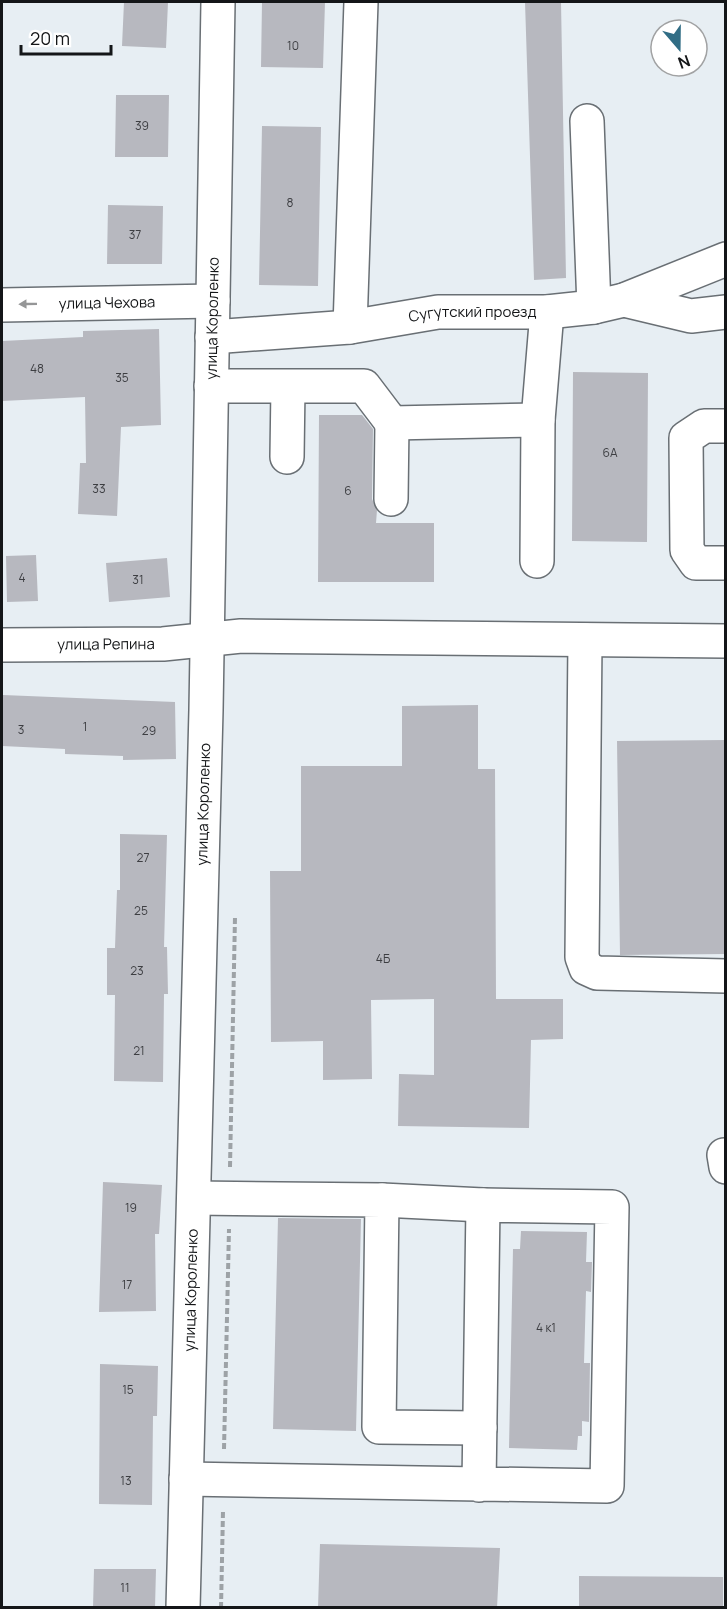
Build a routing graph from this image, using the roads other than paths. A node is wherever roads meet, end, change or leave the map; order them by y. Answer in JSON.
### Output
{"nodes":[{"id":1,"x":218,"y":2,"type":"edge"},
{"id":2,"x":361,"y":2,"type":"edge"},
{"id":3,"x":587,"y":121,"type":"dead end"},
{"id":4,"x":726,"y":260,"type":"edge"},
{"id":5,"x":213,"y":301,"type":"junction"},
{"id":6,"x":609,"y":303,"type":"junction"},
{"id":7,"x":2,"y":305,"type":"edge"},
{"id":8,"x":547,"y":312,"type":"junction"},
{"id":9,"x":726,"y":312,"type":"edge"},
{"id":10,"x":350,"y":327,"type":"junction"},
{"id":11,"x":212,"y":337,"type":"junction"},
{"id":12,"x":212,"y":386,"type":"junction"},
{"id":13,"x":288,"y":387,"type":"junction"},
{"id":14,"x":538,"y":420,"type":"junction"},
{"id":15,"x":392,"y":423,"type":"junction"},
{"id":16,"x":726,"y":426,"type":"edge"},
{"id":17,"x":287,"y":457,"type":"dead end"},
{"id":18,"x":391,"y":499,"type":"dead end"},
{"id":19,"x":537,"y":561,"type":"dead end"},
{"id":20,"x":726,"y":563,"type":"edge"},
{"id":21,"x":208,"y":640,"type":"junction"},
{"id":22,"x":585,"y":640,"type":"junction"},
{"id":23,"x":726,"y":641,"type":"edge"},
{"id":24,"x":2,"y":645,"type":"edge"},
{"id":25,"x":726,"y":976,"type":"edge"},
{"id":26,"x":194,"y":1198,"type":"junction"},
{"id":27,"x":382,"y":1200,"type":"junction"},
{"id":28,"x":483,"y":1205,"type":"junction"},
{"id":29,"x":480,"y":1428,"type":"junction"},
{"id":30,"x":186,"y":1479,"type":"junction"},
{"id":31,"x":479,"y":1485,"type":"junction"},
{"id":32,"x":183,"y":1608,"type":"edge"}],
"edges":[{"from":1,"to":5,"type":"street","name":"улица Короленко"},
{"from":2,"to":10,"type":"street"},
{"from":3,"to":6,"type":"street"},
{"from":4,"to":6,"type":"street","name":"Сугутский проезд"},
{"from":5,"to":7,"type":"street","name":"улица Чехова","one_way":true},
{"from":5,"to":11,"type":"street","name":"улица Короленко"},
{"from":6,"to":8,"type":"street","name":"Сугутский проезд"},
{"from":6,"to":9,"type":"street"},
{"from":8,"to":10,"type":"street","name":"Сугутский проезд"},
{"from":8,"to":14,"type":"street"},
{"from":10,"to":11,"type":"street","name":"Сугутский проезд"},
{"from":11,"to":12,"type":"street","name":"улица Короленко"},
{"from":12,"to":13,"type":"street"},
{"from":12,"to":21,"type":"street","name":"улица Короленко"},
{"from":13,"to":15,"type":"street"},
{"from":13,"to":17,"type":"street"},
{"from":14,"to":15,"type":"street"},
{"from":14,"to":19,"type":"street"},
{"from":15,"to":18,"type":"street"},
{"from":16,"to":20,"type":"street"},
{"from":21,"to":22,"type":"street","name":"улица Репина"},
{"from":21,"to":24,"type":"street","name":"улица Репина"},
{"from":21,"to":26,"type":"street","name":"улица Короленко"},
{"from":22,"to":23,"type":"street","name":"улица Репина"},
{"from":22,"to":25,"type":"street"},
{"from":26,"to":27,"type":"street"},
{"from":26,"to":30,"type":"street","name":"улица Короленко"},
{"from":27,"to":28,"type":"street"},
{"from":27,"to":29,"type":"street"},
{"from":28,"to":29,"type":"street"},
{"from":28,"to":31,"type":"street"},
{"from":29,"to":31,"type":"street"},
{"from":30,"to":31,"type":"street"},
{"from":30,"to":32,"type":"street","name":"улица Короленко"}]}
